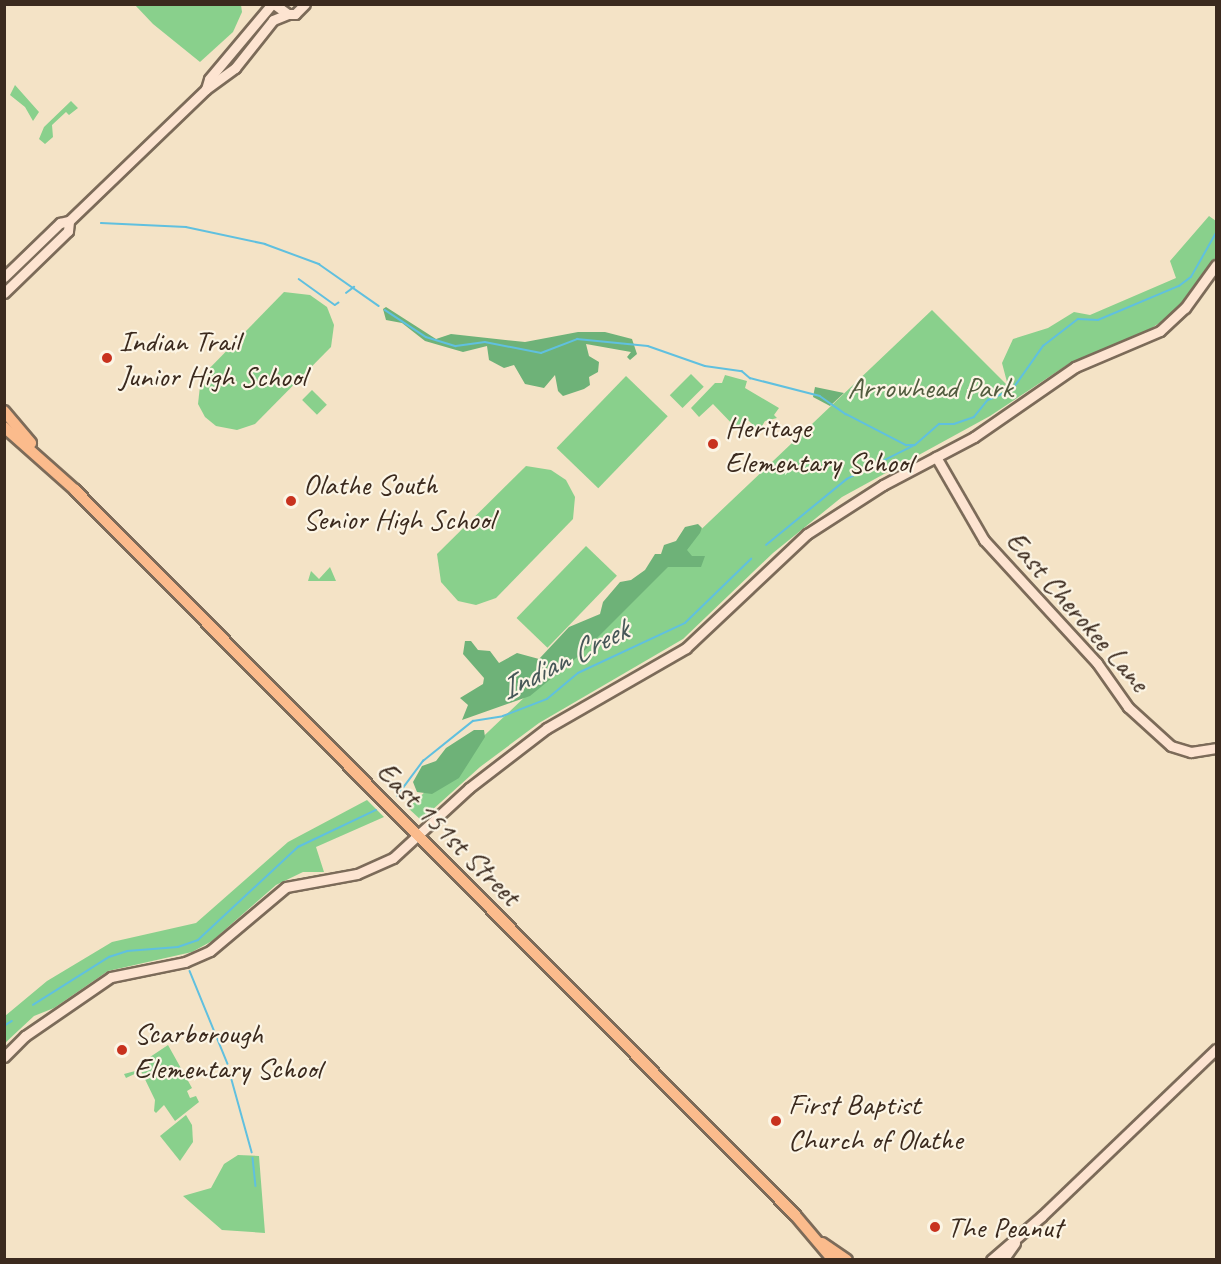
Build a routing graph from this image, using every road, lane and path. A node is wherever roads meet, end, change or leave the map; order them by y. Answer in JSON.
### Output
{"nodes":[{"id":1,"x":273,"y":4,"type":"edge"},
{"id":2,"x":305,"y":4,"type":"edge"},
{"id":3,"x":288,"y":14,"type":"junction"},
{"id":4,"x":206,"y":89,"type":"junction"},
{"id":5,"x":69,"y":221,"type":"junction"},
{"id":6,"x":1216,"y":265,"type":"edge"},
{"id":7,"x":4,"y":277,"type":"edge"},
{"id":8,"x":4,"y":293,"type":"edge"},
{"id":9,"x":4,"y":411,"type":"edge"},
{"id":10,"x":4,"y":427,"type":"edge"},
{"id":11,"x":936,"y":457,"type":"junction"},
{"id":12,"x":43,"y":458,"type":"junction"},
{"id":13,"x":1216,"y":748,"type":"edge"},
{"id":14,"x":418,"y":836,"type":"junction"},
{"id":15,"x":1216,"y":1049,"type":"edge"},
{"id":16,"x":4,"y":1058,"type":"edge"},
{"id":17,"x":1018,"y":1238,"type":"junction"},
{"id":18,"x":821,"y":1242,"type":"junction"},
{"id":19,"x":833,"y":1260,"type":"edge"},
{"id":20,"x":847,"y":1260,"type":"edge"},
{"id":21,"x":991,"y":1260,"type":"edge"},
{"id":22,"x":1004,"y":1260,"type":"edge"}],
"edges":[{"from":1,"to":3,"type":"street"},
{"from":1,"to":4,"type":"street"},
{"from":2,"to":3,"type":"street"},
{"from":3,"to":4,"type":"street"},
{"from":4,"to":5,"type":"street"},
{"from":5,"to":7,"type":"street"},
{"from":5,"to":8,"type":"street"},
{"from":6,"to":11,"type":"street"},
{"from":9,"to":12,"type":"main road","name":"East 151st Street"},
{"from":10,"to":12,"type":"main road","name":"East 151st Street"},
{"from":11,"to":13,"type":"street","name":"East Cherokee Lane"},
{"from":11,"to":14,"type":"street"},
{"from":12,"to":14,"type":"main road","name":"East 151st Street"},
{"from":14,"to":16,"type":"street"},
{"from":14,"to":18,"type":"main road","name":"East 151st Street"},
{"from":15,"to":17,"type":"street"},
{"from":17,"to":21,"type":"street"},
{"from":17,"to":22,"type":"street"},
{"from":18,"to":19,"type":"main road","name":"East 151st Street"},
{"from":18,"to":20,"type":"main road","name":"East 151st Street"}]}
